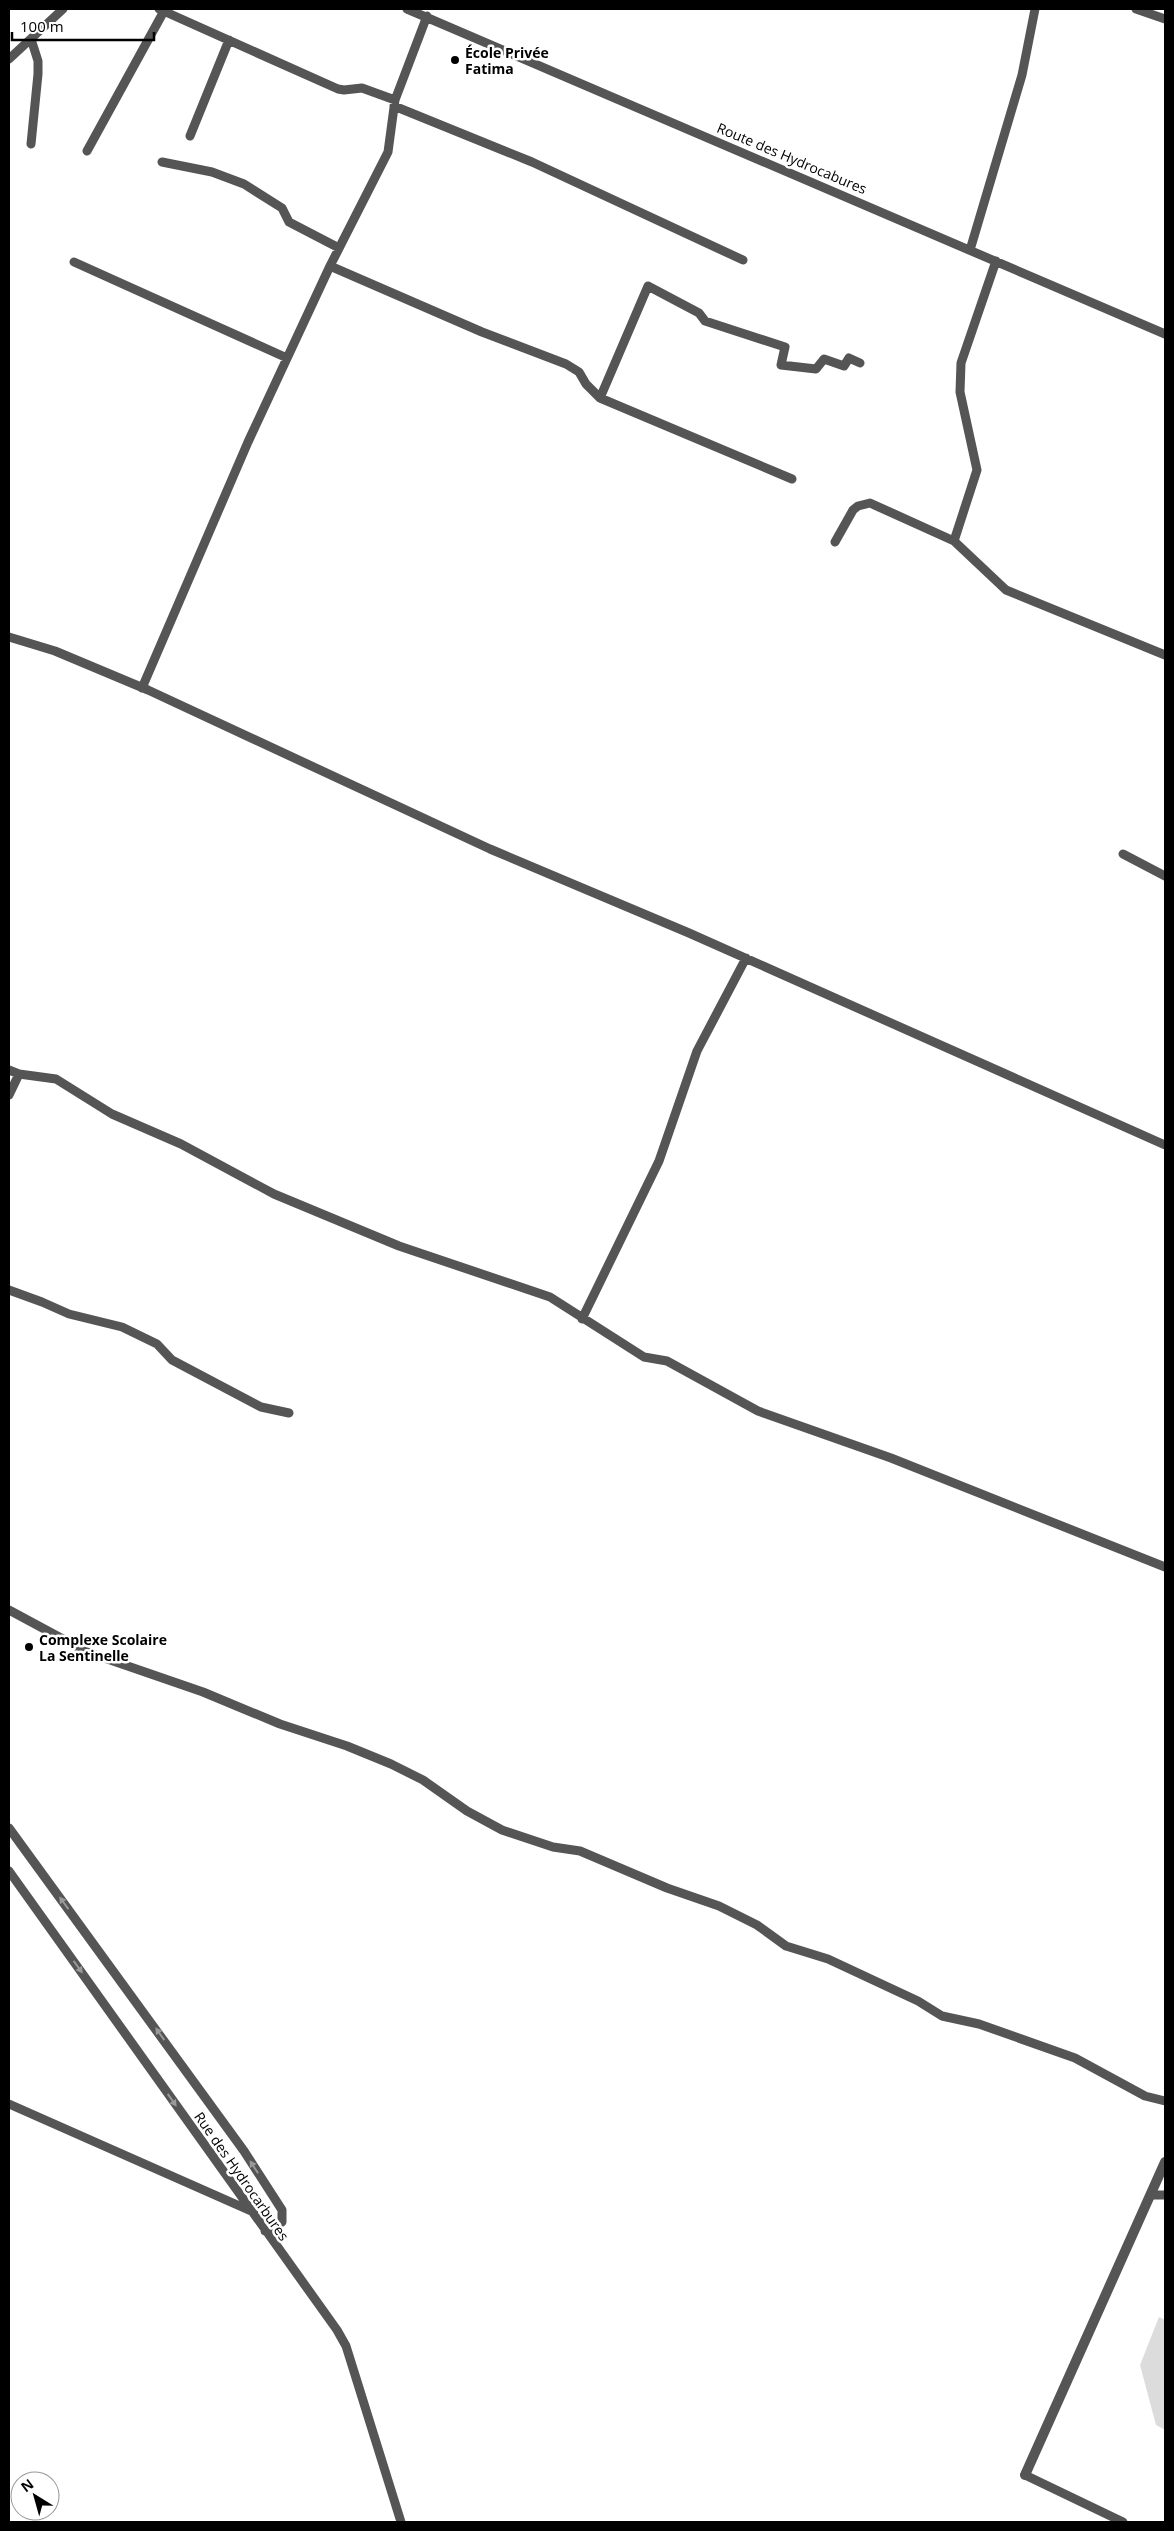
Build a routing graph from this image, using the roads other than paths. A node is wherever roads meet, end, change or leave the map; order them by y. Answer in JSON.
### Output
{"nodes":[{"id":1,"x":63,"y":9,"type":"edge"},
{"id":2,"x":407,"y":9,"type":"edge"},
{"id":3,"x":1036,"y":9,"type":"edge"},
{"id":4,"x":1136,"y":9,"type":"edge"},
{"id":5,"x":161,"y":10,"type":"edge"},
{"id":6,"x":427,"y":16,"type":"junction"},
{"id":7,"x":1165,"y":19,"type":"edge"},
{"id":8,"x":30,"y":39,"type":"junction"},
{"id":9,"x":229,"y":40,"type":"junction"},
{"id":10,"x":9,"y":59,"type":"edge"},
{"id":11,"x":395,"y":103,"type":"junction"},
{"id":12,"x":190,"y":136,"type":"dead end"},
{"id":13,"x":31,"y":144,"type":"dead end"},
{"id":14,"x":87,"y":151,"type":"dead end"},
{"id":15,"x":162,"y":162,"type":"dead end"},
{"id":16,"x":339,"y":248,"type":"junction"},
{"id":17,"x":970,"y":250,"type":"junction"},
{"id":18,"x":743,"y":260,"type":"dead end"},
{"id":19,"x":996,"y":261,"type":"junction"},
{"id":20,"x":74,"y":262,"type":"dead end"},
{"id":21,"x":330,"y":266,"type":"junction"},
{"id":22,"x":1165,"y":334,"type":"edge"},
{"id":23,"x":287,"y":358,"type":"junction"},
{"id":24,"x":860,"y":363,"type":"dead end"},
{"id":25,"x":600,"y":398,"type":"junction"},
{"id":26,"x":792,"y":479,"type":"dead end"},
{"id":27,"x":954,"y":541,"type":"junction"},
{"id":28,"x":834,"y":542,"type":"dead end"},
{"id":29,"x":9,"y":637,"type":"edge"},
{"id":30,"x":1165,"y":655,"type":"edge"},
{"id":31,"x":142,"y":688,"type":"junction"},
{"id":32,"x":1123,"y":854,"type":"dead end"},
{"id":33,"x":1165,"y":876,"type":"edge"},
{"id":34,"x":746,"y":958,"type":"junction"},
{"id":35,"x":9,"y":1070,"type":"edge"},
{"id":36,"x":19,"y":1074,"type":"junction"},
{"id":37,"x":9,"y":1095,"type":"edge"},
{"id":38,"x":1165,"y":1145,"type":"edge"},
{"id":39,"x":9,"y":1290,"type":"edge"},
{"id":40,"x":582,"y":1319,"type":"junction"},
{"id":41,"x":289,"y":1413,"type":"dead end"},
{"id":42,"x":1165,"y":1567,"type":"edge"},
{"id":43,"x":9,"y":1610,"type":"edge"},
{"id":44,"x":9,"y":1828,"type":"edge"},
{"id":45,"x":9,"y":1871,"type":"edge"},
{"id":46,"x":1165,"y":2101,"type":"edge"},
{"id":47,"x":9,"y":2104,"type":"edge"},
{"id":48,"x":1165,"y":2162,"type":"edge"},
{"id":49,"x":1151,"y":2195,"type":"junction"},
{"id":50,"x":1165,"y":2195,"type":"edge"},
{"id":51,"x":251,"y":2212,"type":"junction"},
{"id":52,"x":265,"y":2231,"type":"junction"},
{"id":53,"x":1025,"y":2475,"type":"joint"},
{"id":54,"x":401,"y":2522,"type":"edge"},
{"id":55,"x":1123,"y":2522,"type":"edge"}],
"edges":[{"from":1,"to":8,"type":"street"},
{"from":2,"to":6,"type":"street","name":"Route des Hydrocabures"},
{"from":3,"to":17,"type":"street"},
{"from":4,"to":7,"type":"street"},
{"from":5,"to":9,"type":"street"},
{"from":5,"to":14,"type":"street"},
{"from":6,"to":11,"type":"street"},
{"from":6,"to":17,"type":"street","name":"Route des Hydrocabures"},
{"from":8,"to":10,"type":"street"},
{"from":8,"to":13,"type":"street"},
{"from":9,"to":11,"type":"street"},
{"from":9,"to":12,"type":"street"},
{"from":11,"to":16,"type":"street"},
{"from":11,"to":18,"type":"street"},
{"from":15,"to":16,"type":"street"},
{"from":16,"to":21,"type":"street"},
{"from":17,"to":19,"type":"street","name":"Route des Hydrocabures"},
{"from":19,"to":22,"type":"street","name":"Route des Hydrocabures"},
{"from":19,"to":27,"type":"street"},
{"from":20,"to":23,"type":"street"},
{"from":21,"to":23,"type":"street"},
{"from":21,"to":25,"type":"street"},
{"from":23,"to":31,"type":"street"},
{"from":24,"to":25,"type":"street"},
{"from":25,"to":26,"type":"street"},
{"from":27,"to":28,"type":"street"},
{"from":27,"to":30,"type":"street"},
{"from":29,"to":31,"type":"street"},
{"from":31,"to":34,"type":"street"},
{"from":32,"to":33,"type":"street"},
{"from":34,"to":38,"type":"street"},
{"from":34,"to":40,"type":"street"},
{"from":35,"to":36,"type":"street"},
{"from":36,"to":37,"type":"street"},
{"from":36,"to":40,"type":"street"},
{"from":39,"to":41,"type":"street"},
{"from":40,"to":42,"type":"street"},
{"from":43,"to":46,"type":"street"},
{"from":52,"to":44,"type":"street","one_way":true},
{"from":45,"to":51,"type":"street","name":"Rue des Hydrocarbures","one_way":true},
{"from":47,"to":51,"type":"street"},
{"from":48,"to":49,"type":"street"},
{"from":49,"to":50,"type":"street"},
{"from":49,"to":53,"type":"street"},
{"from":51,"to":52,"type":"street","name":"Rue des Hydrocarbures"},
{"from":52,"to":54,"type":"street","name":"Rue des Hydrocarbures"},
{"from":53,"to":55,"type":"street"}]}
